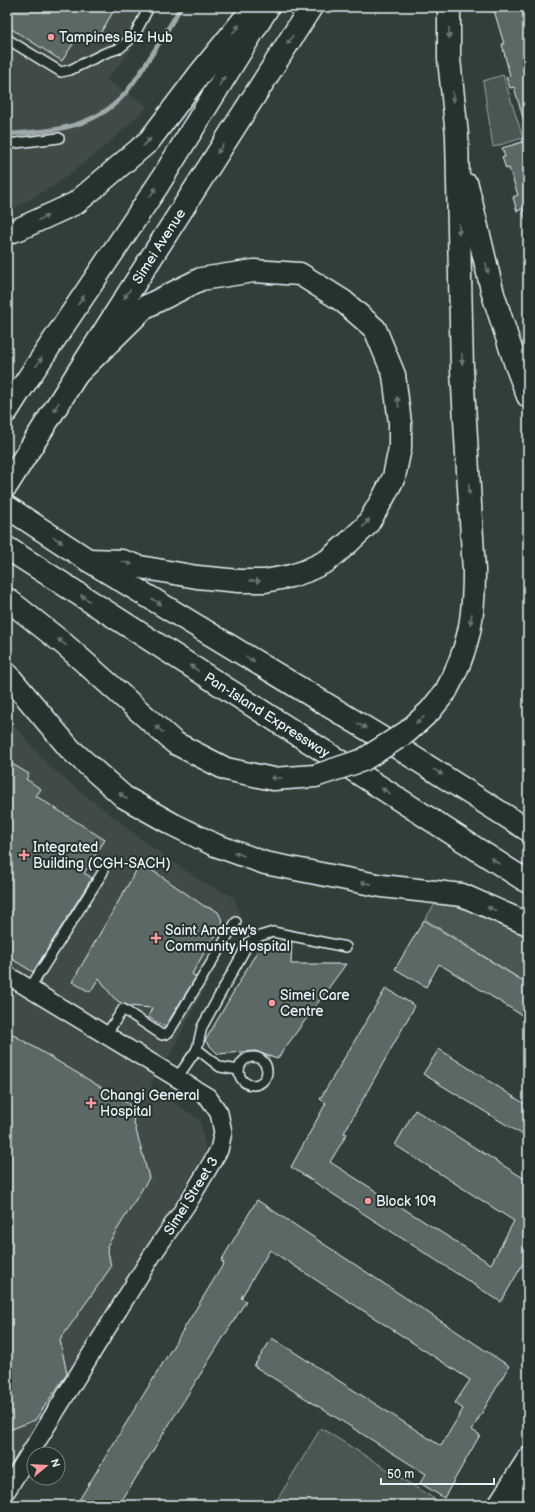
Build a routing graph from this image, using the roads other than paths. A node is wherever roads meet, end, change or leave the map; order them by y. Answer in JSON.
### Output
{"nodes":[{"id":1,"x":149,"y":7,"type":"edge"},
{"id":2,"x":254,"y":7,"type":"edge"},
{"id":3,"x":268,"y":7,"type":"edge"},
{"id":4,"x":311,"y":7,"type":"edge"},
{"id":5,"x":450,"y":7,"type":"edge"},
{"id":6,"x":7,"y":39,"type":"edge"},
{"id":7,"x":456,"y":134,"type":"junction"},
{"id":8,"x":59,"y":138,"type":"dead end"},
{"id":9,"x":7,"y":144,"type":"edge"},
{"id":10,"x":7,"y":233,"type":"edge"},
{"id":11,"x":77,"y":374,"type":"junction"},
{"id":12,"x":528,"y":396,"type":"edge"},
{"id":13,"x":7,"y":411,"type":"edge"},
{"id":14,"x":7,"y":486,"type":"edge"},
{"id":15,"x":7,"y":507,"type":"edge"},
{"id":16,"x":7,"y":548,"type":"edge"},
{"id":17,"x":88,"y":560,"type":"junction"},
{"id":18,"x":7,"y":599,"type":"edge"},
{"id":19,"x":7,"y":674,"type":"edge"},
{"id":20,"x":528,"y":830,"type":"edge"},
{"id":21,"x":103,"y":872,"type":"dead end"},
{"id":22,"x":528,"y":882,"type":"edge"},
{"id":23,"x":236,"y":922,"type":"dead end"},
{"id":24,"x":528,"y":924,"type":"edge"},
{"id":25,"x":346,"y":947,"type":"dead end"},
{"id":26,"x":7,"y":975,"type":"edge"},
{"id":27,"x":30,"y":988,"type":"junction"},
{"id":28,"x":106,"y":1035,"type":"junction"},
{"id":29,"x":198,"y":1049,"type":"junction"},
{"id":30,"x":239,"y":1070,"type":"dead end"},
{"id":31,"x":177,"y":1078,"type":"junction"},
{"id":32,"x":528,"y":1456,"type":"edge"},
{"id":33,"x":528,"y":1478,"type":"edge"},
{"id":34,"x":7,"y":1490,"type":"edge"},
{"id":35,"x":496,"y":1505,"type":"edge"},
{"id":36,"x":511,"y":1505,"type":"edge"}],
"edges":[{"from":1,"to":6,"type":"lane"},
{"from":10,"to":2,"type":"main road","one_way":true},
{"from":13,"to":3,"type":"main road","one_way":true},
{"from":4,"to":11,"type":"main road","name":"Simei Avenue","one_way":true},
{"from":5,"to":7,"type":"main road","one_way":true},
{"from":7,"to":12,"type":"main road","one_way":true},
{"from":7,"to":18,"type":"main road","one_way":true,"bridge":true},
{"from":8,"to":9,"type":"lane"},
{"from":11,"to":14,"type":"main road","name":"Simei Avenue","one_way":true},
{"from":17,"to":11,"type":"main road","one_way":true},
{"from":15,"to":17,"type":"main road","one_way":true},
{"from":22,"to":16,"type":"main road","name":"Pan-Island Expressway","one_way":true},
{"from":17,"to":20,"type":"main road","one_way":true},
{"from":24,"to":19,"type":"main road","one_way":true},
{"from":21,"to":27,"type":"lane"},
{"from":23,"to":28,"type":"lane"},
{"from":25,"to":29,"type":"lane"},
{"from":26,"to":27,"type":"street","name":"Simei Street 3"},
{"from":27,"to":28,"type":"street","name":"Simei Street 3"},
{"from":28,"to":31,"type":"street","name":"Simei Street 3"},
{"from":29,"to":30,"type":"lane"},
{"from":29,"to":31,"type":"lane"},
{"from":31,"to":34,"type":"street","name":"Simei Street 3"},
{"from":32,"to":35,"type":"street"},
{"from":33,"to":36,"type":"street"}]}
